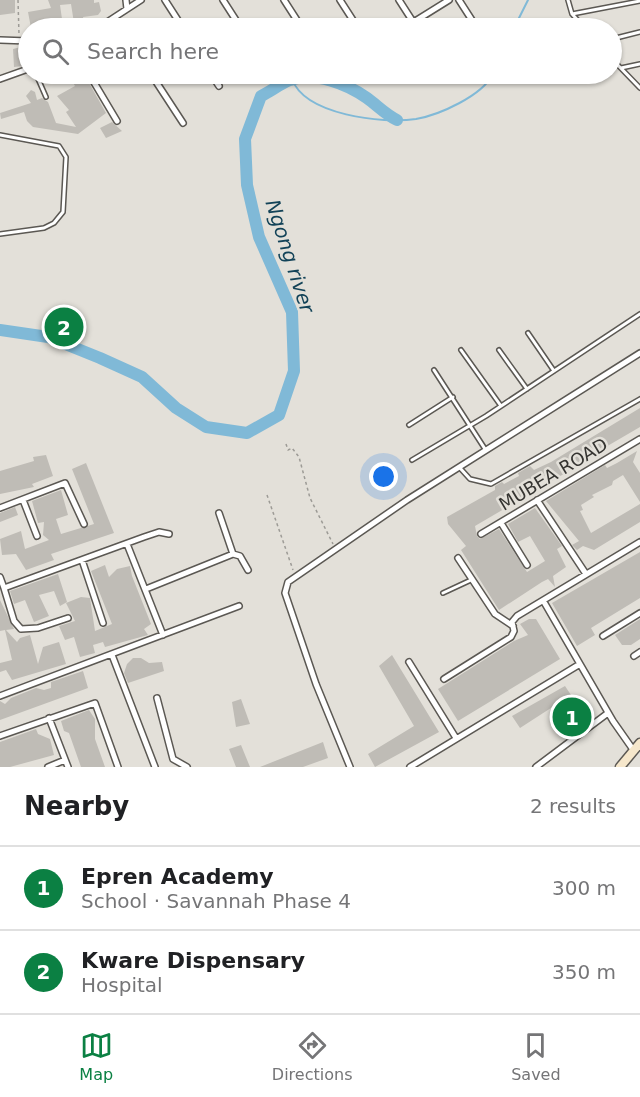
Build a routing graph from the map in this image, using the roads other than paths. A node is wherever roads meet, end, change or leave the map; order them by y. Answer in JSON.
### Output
{"nodes":[{"id":1,"x":126,"y":0,"type":"edge"},
{"id":2,"x":141,"y":0,"type":"edge"},
{"id":3,"x":165,"y":0,"type":"edge"},
{"id":4,"x":223,"y":0,"type":"edge"},
{"id":5,"x":284,"y":0,"type":"edge"},
{"id":6,"x":340,"y":0,"type":"edge"},
{"id":7,"x":399,"y":0,"type":"edge"},
{"id":8,"x":449,"y":0,"type":"edge"},
{"id":9,"x":459,"y":0,"type":"edge"},
{"id":10,"x":568,"y":0,"type":"edge"},
{"id":11,"x":640,"y":1,"type":"edge"},
{"id":12,"x":127,"y":9,"type":"junction"},
{"id":13,"x":572,"y":14,"type":"junction"},
{"id":14,"x":115,"y":18,"type":"edge"},
{"id":15,"x":177,"y":18,"type":"edge"},
{"id":16,"x":235,"y":18,"type":"edge"},
{"id":17,"x":296,"y":18,"type":"edge"},
{"id":18,"x":352,"y":18,"type":"edge"},
{"id":19,"x":410,"y":18,"type":"edge"},
{"id":20,"x":425,"y":18,"type":"edge"},
{"id":21,"x":471,"y":18,"type":"edge"},
{"id":22,"x":576,"y":18,"type":"edge"},
{"id":23,"x":640,"y":32,"type":"edge"},
{"id":24,"x":622,"y":36,"type":"edge"},
{"id":25,"x":0,"y":40,"type":"edge"},
{"id":26,"x":18,"y":40,"type":"edge"},
{"id":27,"x":640,"y":64,"type":"edge"},
{"id":28,"x":622,"y":68,"type":"edge"},
{"id":29,"x":622,"y":71,"type":"edge"},
{"id":30,"x":18,"y":73,"type":"edge"},
{"id":31,"x":0,"y":79,"type":"edge"},
{"id":32,"x":40,"y":84,"type":"edge"},
{"id":33,"x":95,"y":84,"type":"edge"},
{"id":34,"x":158,"y":84,"type":"edge"},
{"id":35,"x":640,"y":88,"type":"edge"},
{"id":36,"x":46,"y":97,"type":"dead end"},
{"id":37,"x":117,"y":121,"type":"dead end"},
{"id":38,"x":183,"y":123,"type":"dead end"},
{"id":39,"x":0,"y":135,"type":"edge"},
{"id":40,"x":0,"y":234,"type":"edge"},
{"id":41,"x":640,"y":314,"type":"edge"},
{"id":42,"x":528,"y":333,"type":"dead end"},
{"id":43,"x":461,"y":350,"type":"dead end"},
{"id":44,"x":499,"y":350,"type":"dead end"},
{"id":45,"x":640,"y":353,"type":"edge"},
{"id":46,"x":434,"y":370,"type":"dead end"},
{"id":47,"x":554,"y":371,"type":"junction"},
{"id":48,"x":527,"y":389,"type":"junction"},
{"id":49,"x":453,"y":397,"type":"junction"},
{"id":50,"x":640,"y":399,"type":"edge"},
{"id":51,"x":501,"y":406,"type":"junction"},
{"id":52,"x":409,"y":425,"type":"dead end"},
{"id":53,"x":470,"y":425,"type":"junction"},
{"id":54,"x":638,"y":440,"type":"edge"},
{"id":55,"x":640,"y":448,"type":"edge"},
{"id":56,"x":486,"y":451,"type":"junction"},
{"id":57,"x":412,"y":460,"type":"dead end"},
{"id":58,"x":459,"y":467,"type":"junction"},
{"id":59,"x":23,"y":500,"type":"junction"},
{"id":60,"x":537,"y":500,"type":"junction"},
{"id":61,"x":0,"y":508,"type":"edge"},
{"id":62,"x":219,"y":513,"type":"dead end"},
{"id":63,"x":501,"y":523,"type":"junction"},
{"id":64,"x":84,"y":524,"type":"dead end"},
{"id":65,"x":169,"y":534,"type":"dead end"},
{"id":66,"x":481,"y":534,"type":"dead end"},
{"id":67,"x":37,"y":536,"type":"dead end"},
{"id":68,"x":640,"y":542,"type":"edge"},
{"id":69,"x":127,"y":544,"type":"junction"},
{"id":70,"x":233,"y":554,"type":"junction"},
{"id":71,"x":458,"y":558,"type":"dead end"},
{"id":72,"x":82,"y":560,"type":"junction"},
{"id":73,"x":527,"y":565,"type":"dead end"},
{"id":74,"x":248,"y":570,"type":"dead end"},
{"id":75,"x":586,"y":574,"type":"junction"},
{"id":76,"x":0,"y":577,"type":"edge"},
{"id":77,"x":471,"y":580,"type":"junction"},
{"id":78,"x":4,"y":588,"type":"junction"},
{"id":79,"x":146,"y":589,"type":"junction"},
{"id":80,"x":443,"y":593,"type":"dead end"},
{"id":81,"x":544,"y":602,"type":"junction"},
{"id":82,"x":239,"y":606,"type":"dead end"},
{"id":83,"x":640,"y":613,"type":"edge"},
{"id":84,"x":68,"y":618,"type":"dead end"},
{"id":85,"x":103,"y":623,"type":"dead end"},
{"id":86,"x":513,"y":626,"type":"junction"},
{"id":87,"x":163,"y":635,"type":"junction"},
{"id":88,"x":603,"y":636,"type":"dead end"},
{"id":89,"x":640,"y":652,"type":"edge"},
{"id":90,"x":112,"y":655,"type":"junction"},
{"id":91,"x":633,"y":656,"type":"dead end"},
{"id":92,"x":409,"y":662,"type":"dead end"},
{"id":93,"x":580,"y":664,"type":"junction"},
{"id":94,"x":444,"y":679,"type":"dead end"},
{"id":95,"x":0,"y":696,"type":"edge"},
{"id":96,"x":157,"y":698,"type":"dead end"},
{"id":97,"x":609,"y":713,"type":"junction"},
{"id":98,"x":49,"y":718,"type":"junction"},
{"id":99,"x":0,"y":736,"type":"edge"},
{"id":100,"x":456,"y":738,"type":"junction"},
{"id":101,"x":640,"y":743,"type":"edge"},
{"id":102,"x":634,"y":751,"type":"junction"},
{"id":103,"x":65,"y":760,"type":"junction"},
{"id":104,"x":48,"y":767,"type":"edge"},
{"id":105,"x":68,"y":767,"type":"edge"},
{"id":106,"x":118,"y":767,"type":"edge"},
{"id":107,"x":154,"y":767,"type":"edge"},
{"id":108,"x":187,"y":767,"type":"edge"},
{"id":109,"x":350,"y":767,"type":"edge"},
{"id":110,"x":410,"y":767,"type":"edge"},
{"id":111,"x":536,"y":767,"type":"edge"},
{"id":112,"x":620,"y":767,"type":"edge"}],
"edges":[{"from":1,"to":12,"type":"street"},
{"from":2,"to":12,"type":"street"},
{"from":3,"to":15,"type":"street"},
{"from":4,"to":16,"type":"street"},
{"from":5,"to":17,"type":"street"},
{"from":6,"to":18,"type":"street"},
{"from":7,"to":19,"type":"street"},
{"from":8,"to":20,"type":"street"},
{"from":9,"to":21,"type":"street"},
{"from":10,"to":13,"type":"lane"},
{"from":11,"to":13,"type":"lane"},
{"from":12,"to":14,"type":"street"},
{"from":13,"to":22,"type":"lane"},
{"from":23,"to":24,"type":"lane"},
{"from":25,"to":26,"type":"street"},
{"from":27,"to":28,"type":"lane"},
{"from":29,"to":35,"type":"lane"},
{"from":30,"to":31,"type":"street"},
{"from":32,"to":36,"type":"lane"},
{"from":33,"to":37,"type":"street"},
{"from":34,"to":38,"type":"street"},
{"from":39,"to":40,"type":"lane"},
{"from":41,"to":47,"type":"lane"},
{"from":42,"to":47,"type":"lane"},
{"from":43,"to":51,"type":"lane"},
{"from":44,"to":48,"type":"lane"},
{"from":45,"to":56,"type":"street"},
{"from":46,"to":49,"type":"lane"},
{"from":47,"to":48,"type":"lane"},
{"from":48,"to":51,"type":"lane"},
{"from":49,"to":52,"type":"lane"},
{"from":49,"to":53,"type":"lane"},
{"from":50,"to":58,"type":"lane"},
{"from":51,"to":53,"type":"lane"},
{"from":53,"to":56,"type":"lane"},
{"from":53,"to":57,"type":"lane"},
{"from":54,"to":55,"type":"street"},
{"from":54,"to":60,"type":"street","name":"MUBEA ROAD"},
{"from":56,"to":58,"type":"street"},
{"from":58,"to":109,"type":"street"},
{"from":59,"to":61,"type":"street"},
{"from":59,"to":64,"type":"street"},
{"from":59,"to":67,"type":"street"},
{"from":60,"to":63,"type":"street","name":"MUBEA ROAD"},
{"from":60,"to":75,"type":"street"},
{"from":62,"to":70,"type":"street"},
{"from":63,"to":66,"type":"street","name":"MUBEA ROAD"},
{"from":63,"to":73,"type":"street"},
{"from":65,"to":69,"type":"street"},
{"from":68,"to":75,"type":"street"},
{"from":69,"to":72,"type":"street"},
{"from":69,"to":79,"type":"street"},
{"from":70,"to":74,"type":"street"},
{"from":70,"to":79,"type":"street"},
{"from":71,"to":77,"type":"street"},
{"from":72,"to":78,"type":"street"},
{"from":72,"to":85,"type":"street"},
{"from":75,"to":81,"type":"street"},
{"from":76,"to":78,"type":"street"},
{"from":77,"to":80,"type":"lane"},
{"from":77,"to":86,"type":"street"},
{"from":78,"to":84,"type":"street"},
{"from":79,"to":87,"type":"street"},
{"from":81,"to":86,"type":"street"},
{"from":81,"to":93,"type":"street"},
{"from":82,"to":87,"type":"street"},
{"from":83,"to":88,"type":"street"},
{"from":86,"to":94,"type":"street"},
{"from":87,"to":90,"type":"street"},
{"from":89,"to":91,"type":"street"},
{"from":90,"to":95,"type":"street"},
{"from":90,"to":107,"type":"street"},
{"from":92,"to":100,"type":"street"},
{"from":93,"to":97,"type":"street"},
{"from":93,"to":100,"type":"street"},
{"from":96,"to":108,"type":"street"},
{"from":97,"to":102,"type":"street"},
{"from":97,"to":111,"type":"street"},
{"from":98,"to":99,"type":"street"},
{"from":98,"to":103,"type":"street"},
{"from":98,"to":106,"type":"street"},
{"from":100,"to":110,"type":"street"},
{"from":101,"to":102,"type":"main road"},
{"from":102,"to":112,"type":"main road"},
{"from":103,"to":104,"type":"street"},
{"from":103,"to":105,"type":"street"}]}
